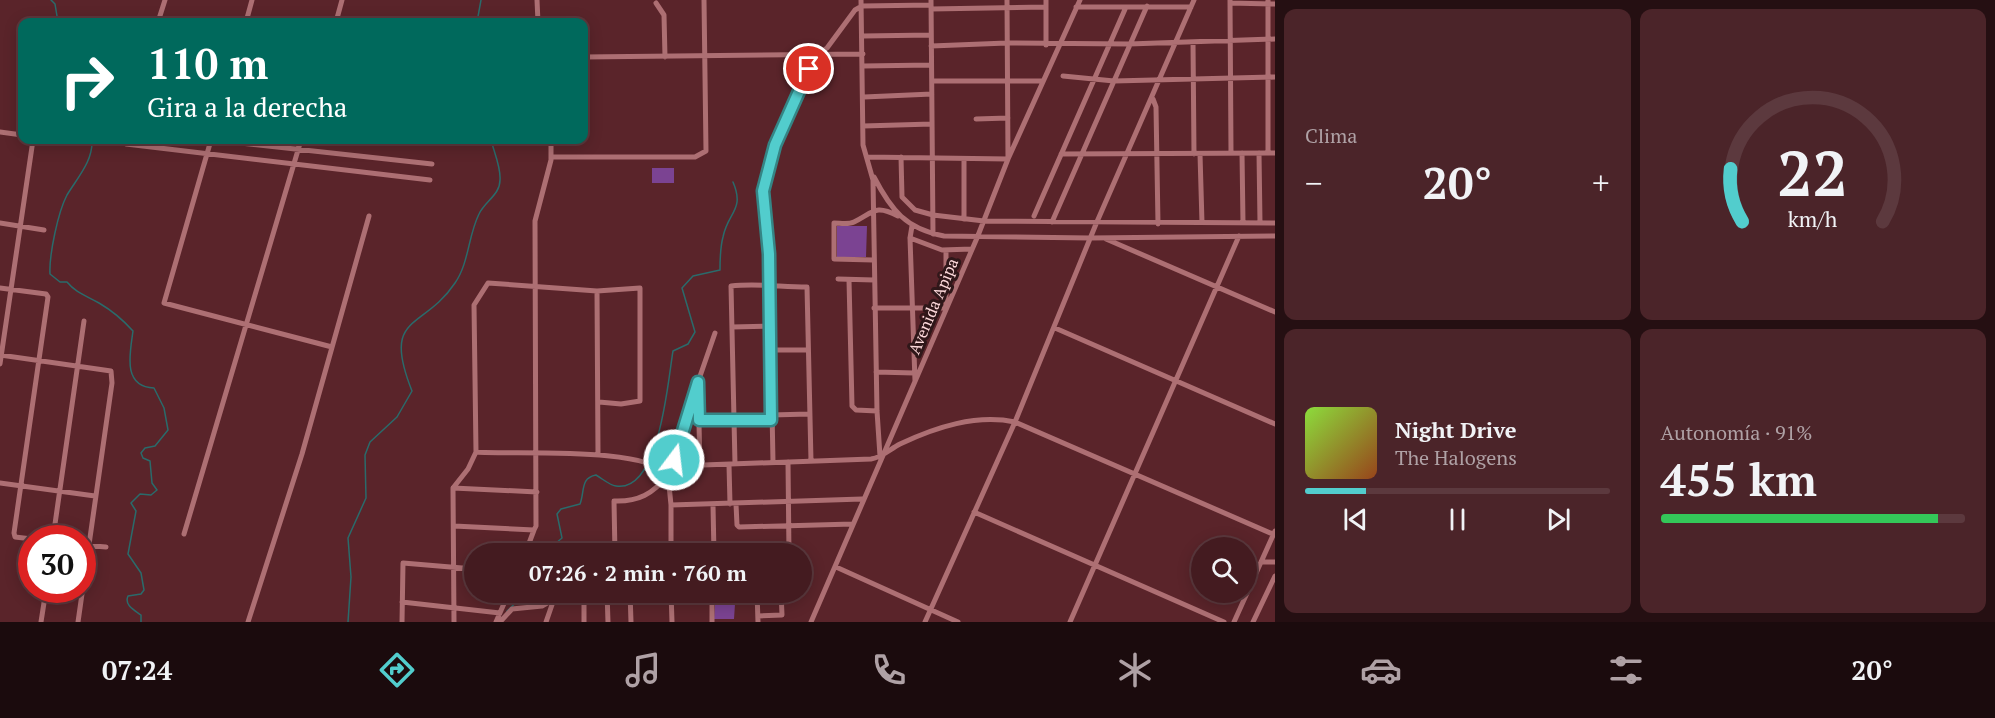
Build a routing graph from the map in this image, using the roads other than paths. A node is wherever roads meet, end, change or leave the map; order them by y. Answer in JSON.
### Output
{"nodes":[{"id":1,"x":165,"y":0,"type":"edge"},
{"id":2,"x":252,"y":0,"type":"edge"},
{"id":3,"x":342,"y":0,"type":"edge"},
{"id":4,"x":537,"y":0,"type":"edge"},
{"id":5,"x":704,"y":0,"type":"edge"},
{"id":6,"x":1046,"y":0,"type":"edge"},
{"id":7,"x":1080,"y":0,"type":"edge"},
{"id":8,"x":1194,"y":0,"type":"edge"},
{"id":9,"x":1230,"y":2,"type":"edge"},
{"id":10,"x":1268,"y":2,"type":"edge"},
{"id":11,"x":656,"y":3,"type":"dead end"},
{"id":12,"x":861,"y":3,"type":"edge"},
{"id":13,"x":1007,"y":3,"type":"edge"},
{"id":14,"x":1275,"y":4,"type":"edge"},
{"id":15,"x":931,"y":5,"type":"edge"},
{"id":16,"x":1147,"y":6,"type":"junction"},
{"id":17,"x":1046,"y":7,"type":"junction"},
{"id":18,"x":1076,"y":7,"type":"junction"},
{"id":19,"x":1126,"y":7,"type":"junction"},
{"id":20,"x":1191,"y":7,"type":"junction"},
{"id":21,"x":159,"y":18,"type":"edge"},
{"id":22,"x":247,"y":18,"type":"edge"},
{"id":23,"x":337,"y":18,"type":"edge"},
{"id":24,"x":538,"y":18,"type":"edge"},
{"id":25,"x":931,"y":35,"type":"junction"},
{"id":26,"x":863,"y":36,"type":"junction"},
{"id":27,"x":1267,"y":39,"type":"junction"},
{"id":28,"x":1275,"y":39,"type":"edge"},
{"id":29,"x":1230,"y":40,"type":"junction"},
{"id":30,"x":1176,"y":42,"type":"junction"},
{"id":31,"x":1193,"y":42,"type":"junction"},
{"id":32,"x":1007,"y":43,"type":"junction"},
{"id":33,"x":1059,"y":43,"type":"junction"},
{"id":34,"x":1110,"y":44,"type":"junction"},
{"id":35,"x":1130,"y":44,"type":"junction"},
{"id":36,"x":1046,"y":45,"type":"junction"},
{"id":37,"x":931,"y":46,"type":"junction"},
{"id":38,"x":863,"y":54,"type":"junction"},
{"id":39,"x":704,"y":56,"type":"junction"},
{"id":40,"x":815,"y":56,"type":"junction"},
{"id":41,"x":588,"y":57,"type":"edge"},
{"id":42,"x":665,"y":57,"type":"junction"},
{"id":43,"x":931,"y":65,"type":"junction"},
{"id":44,"x":864,"y":66,"type":"junction"},
{"id":45,"x":1063,"y":76,"type":"dead end"},
{"id":46,"x":1268,"y":77,"type":"junction"},
{"id":47,"x":1275,"y":77,"type":"edge"},
{"id":48,"x":1194,"y":78,"type":"junction"},
{"id":49,"x":1230,"y":78,"type":"junction"},
{"id":50,"x":1160,"y":79,"type":"junction"},
{"id":51,"x":1093,"y":80,"type":"junction"},
{"id":52,"x":932,"y":81,"type":"junction"},
{"id":53,"x":1007,"y":81,"type":"junction"},
{"id":54,"x":1042,"y":81,"type":"junction"},
{"id":55,"x":1114,"y":81,"type":"junction"},
{"id":56,"x":932,"y":94,"type":"junction"},
{"id":57,"x":864,"y":97,"type":"junction"},
{"id":58,"x":1153,"y":99,"type":"junction"},
{"id":59,"x":1008,"y":118,"type":"junction"},
{"id":60,"x":976,"y":119,"type":"dead end"},
{"id":61,"x":932,"y":124,"type":"junction"},
{"id":62,"x":863,"y":126,"type":"junction"},
{"id":63,"x":0,"y":132,"type":"edge"},
{"id":64,"x":18,"y":134,"type":"edge"},
{"id":65,"x":32,"y":144,"type":"edge"},
{"id":66,"x":126,"y":144,"type":"dead end"},
{"id":67,"x":211,"y":144,"type":"edge"},
{"id":68,"x":251,"y":144,"type":"edge"},
{"id":69,"x":301,"y":144,"type":"edge"},
{"id":70,"x":551,"y":144,"type":"edge"},
{"id":71,"x":299,"y":149,"type":"junction"},
{"id":72,"x":1231,"y":153,"type":"junction"},
{"id":73,"x":1242,"y":153,"type":"junction"},
{"id":74,"x":1259,"y":153,"type":"junction"},
{"id":75,"x":1272,"y":153,"type":"edge"},
{"id":76,"x":207,"y":154,"type":"junction"},
{"id":77,"x":1061,"y":154,"type":"junction"},
{"id":78,"x":1158,"y":154,"type":"junction"},
{"id":79,"x":1197,"y":154,"type":"junction"},
{"id":80,"x":1080,"y":155,"type":"junction"},
{"id":81,"x":1126,"y":155,"type":"junction"},
{"id":82,"x":551,"y":157,"type":"junction"},
{"id":83,"x":867,"y":157,"type":"junction"},
{"id":84,"x":901,"y":157,"type":"junction"},
{"id":85,"x":933,"y":158,"type":"junction"},
{"id":86,"x":964,"y":159,"type":"junction"},
{"id":87,"x":1008,"y":159,"type":"junction"},
{"id":88,"x":294,"y":164,"type":"junction"},
{"id":89,"x":432,"y":164,"type":"dead end"},
{"id":90,"x":872,"y":173,"type":"junction"},
{"id":91,"x":430,"y":180,"type":"dead end"},
{"id":92,"x":873,"y":210,"type":"junction"},
{"id":93,"x":933,"y":215,"type":"junction"},
{"id":94,"x":369,"y":216,"type":"dead end"},
{"id":95,"x":1034,"y":216,"type":"dead end"},
{"id":96,"x":903,"y":218,"type":"junction"},
{"id":97,"x":964,"y":219,"type":"junction"},
{"id":98,"x":984,"y":221,"type":"junction"},
{"id":99,"x":1052,"y":222,"type":"junction"},
{"id":100,"x":0,"y":223,"type":"edge"},
{"id":101,"x":1202,"y":223,"type":"junction"},
{"id":102,"x":1243,"y":223,"type":"junction"},
{"id":103,"x":1260,"y":223,"type":"junction"},
{"id":104,"x":1275,"y":223,"type":"edge"},
{"id":105,"x":1096,"y":224,"type":"junction"},
{"id":106,"x":1158,"y":224,"type":"junction"},
{"id":107,"x":20,"y":226,"type":"junction"},
{"id":108,"x":912,"y":226,"type":"junction"},
{"id":109,"x":44,"y":230,"type":"dead end"},
{"id":110,"x":933,"y":234,"type":"junction"},
{"id":111,"x":1239,"y":236,"type":"junction"},
{"id":112,"x":1275,"y":236,"type":"edge"},
{"id":113,"x":910,"y":238,"type":"junction"},
{"id":114,"x":977,"y":238,"type":"junction"},
{"id":115,"x":1090,"y":238,"type":"junction"},
{"id":116,"x":1103,"y":238,"type":"junction"},
{"id":117,"x":972,"y":249,"type":"junction"},
{"id":118,"x":946,"y":251,"type":"junction"},
{"id":119,"x":873,"y":260,"type":"junction"},
{"id":120,"x":838,"y":279,"type":"dead end"},
{"id":121,"x":849,"y":280,"type":"junction"},
{"id":122,"x":874,"y":280,"type":"junction"},
{"id":123,"x":769,"y":287,"type":"junction"},
{"id":124,"x":0,"y":288,"type":"edge"},
{"id":125,"x":535,"y":288,"type":"junction"},
{"id":126,"x":1217,"y":288,"type":"junction"},
{"id":127,"x":11,"y":289,"type":"junction"},
{"id":128,"x":597,"y":291,"type":"junction"},
{"id":129,"x":874,"y":308,"type":"junction"},
{"id":130,"x":946,"y":308,"type":"junction"},
{"id":131,"x":912,"y":310,"type":"junction"},
{"id":132,"x":1275,"y":312,"type":"edge"},
{"id":133,"x":84,"y":321,"type":"dead end"},
{"id":134,"x":247,"y":325,"type":"junction"},
{"id":135,"x":770,"y":326,"type":"junction"},
{"id":136,"x":732,"y":327,"type":"junction"},
{"id":137,"x":1055,"y":328,"type":"junction"},
{"id":138,"x":715,"y":333,"type":"dead end"},
{"id":139,"x":332,"y":347,"type":"junction"},
{"id":140,"x":770,"y":350,"type":"junction"},
{"id":141,"x":808,"y":350,"type":"junction"},
{"id":142,"x":1,"y":355,"type":"edge"},
{"id":143,"x":39,"y":361,"type":"junction"},
{"id":144,"x":0,"y":364,"type":"edge"},
{"id":145,"x":77,"y":366,"type":"junction"},
{"id":146,"x":876,"y":372,"type":"junction"},
{"id":147,"x":914,"y":373,"type":"junction"},
{"id":148,"x":1176,"y":380,"type":"junction"},
{"id":149,"x":698,"y":382,"type":"junction"},
{"id":150,"x":915,"y":382,"type":"junction"},
{"id":151,"x":599,"y":402,"type":"junction"},
{"id":152,"x":877,"y":411,"type":"junction"},
{"id":153,"x":809,"y":414,"type":"junction"},
{"id":154,"x":771,"y":417,"type":"junction"},
{"id":155,"x":699,"y":420,"type":"junction"},
{"id":156,"x":734,"y":421,"type":"junction"},
{"id":157,"x":1015,"y":422,"type":"junction"},
{"id":158,"x":1275,"y":424,"type":"edge"},
{"id":159,"x":476,"y":452,"type":"junction"},
{"id":160,"x":598,"y":454,"type":"junction"},
{"id":161,"x":536,"y":455,"type":"junction"},
{"id":162,"x":880,"y":457,"type":"junction"},
{"id":163,"x":674,"y":460,"type":"dead end"},
{"id":164,"x":811,"y":461,"type":"junction"},
{"id":165,"x":773,"y":462,"type":"junction"},
{"id":166,"x":788,"y":462,"type":"junction"},
{"id":167,"x":732,"y":464,"type":"junction"},
{"id":168,"x":700,"y":466,"type":"junction"},
{"id":169,"x":668,"y":475,"type":"junction"},
{"id":170,"x":1134,"y":475,"type":"junction"},
{"id":171,"x":0,"y":483,"type":"edge"},
{"id":172,"x":21,"y":486,"type":"junction"},
{"id":173,"x":453,"y":488,"type":"junction"},
{"id":174,"x":60,"y":491,"type":"junction"},
{"id":175,"x":537,"y":492,"type":"junction"},
{"id":176,"x":95,"y":496,"type":"junction"},
{"id":177,"x":862,"y":499,"type":"junction"},
{"id":178,"x":788,"y":501,"type":"junction"},
{"id":179,"x":733,"y":504,"type":"junction"},
{"id":180,"x":671,"y":505,"type":"junction"},
{"id":181,"x":713,"y":505,"type":"junction"},
{"id":182,"x":974,"y":512,"type":"junction"},
{"id":183,"x":853,"y":524,"type":"junction"},
{"id":184,"x":55,"y":525,"type":"edge"},
{"id":185,"x":90,"y":525,"type":"edge"},
{"id":186,"x":789,"y":525,"type":"junction"},
{"id":187,"x":454,"y":526,"type":"junction"},
{"id":188,"x":534,"y":530,"type":"junction"},
{"id":189,"x":1274,"y":533,"type":"edge"},
{"id":190,"x":184,"y":534,"type":"dead end"},
{"id":191,"x":18,"y":537,"type":"edge"},
{"id":192,"x":529,"y":543,"type":"edge"},
{"id":193,"x":615,"y":543,"type":"edge"},
{"id":194,"x":671,"y":543,"type":"edge"},
{"id":195,"x":714,"y":543,"type":"edge"},
{"id":196,"x":789,"y":543,"type":"edge"},
{"id":197,"x":96,"y":546,"type":"edge"},
{"id":198,"x":106,"y":547,"type":"dead end"},
{"id":199,"x":1261,"y":562,"type":"junction"},
{"id":200,"x":1275,"y":562,"type":"edge"},
{"id":201,"x":453,"y":567,"type":"junction"},
{"id":202,"x":836,"y":567,"type":"junction"},
{"id":203,"x":1095,"y":567,"type":"junction"},
{"id":204,"x":464,"y":568,"type":"edge"},
{"id":205,"x":1275,"y":576,"type":"edge"},
{"id":206,"x":402,"y":602,"type":"junction"},
{"id":207,"x":44,"y":603,"type":"edge"},
{"id":208,"x":80,"y":603,"type":"edge"},
{"id":209,"x":504,"y":603,"type":"edge"},
{"id":210,"x":547,"y":603,"type":"edge"},
{"id":211,"x":553,"y":603,"type":"edge"},
{"id":212,"x":584,"y":603,"type":"edge"},
{"id":213,"x":607,"y":603,"type":"edge"},
{"id":214,"x":630,"y":603,"type":"edge"},
{"id":215,"x":671,"y":603,"type":"edge"},
{"id":216,"x":712,"y":603,"type":"edge"},
{"id":217,"x":757,"y":603,"type":"edge"},
{"id":218,"x":781,"y":603,"type":"edge"},
{"id":219,"x":454,"y":608,"type":"junction"},
{"id":220,"x":930,"y":610,"type":"junction"},
{"id":221,"x":500,"y":613,"type":"junction"},
{"id":222,"x":758,"y":619,"type":"edge"},
{"id":223,"x":41,"y":622,"type":"edge"},
{"id":224,"x":78,"y":622,"type":"edge"},
{"id":225,"x":248,"y":622,"type":"edge"},
{"id":226,"x":402,"y":622,"type":"edge"},
{"id":227,"x":454,"y":622,"type":"edge"},
{"id":228,"x":498,"y":622,"type":"edge"},
{"id":229,"x":546,"y":622,"type":"edge"},
{"id":230,"x":584,"y":622,"type":"edge"},
{"id":231,"x":608,"y":622,"type":"edge"},
{"id":232,"x":631,"y":622,"type":"edge"},
{"id":233,"x":672,"y":622,"type":"edge"},
{"id":234,"x":712,"y":622,"type":"edge"},
{"id":235,"x":811,"y":622,"type":"edge"},
{"id":236,"x":925,"y":622,"type":"edge"},
{"id":237,"x":958,"y":622,"type":"edge"},
{"id":238,"x":1070,"y":622,"type":"edge"},
{"id":239,"x":1224,"y":622,"type":"edge"},
{"id":240,"x":1234,"y":622,"type":"edge"},
{"id":241,"x":1253,"y":622,"type":"edge"}],
"edges":[{"from":1,"to":21,"type":"street"},
{"from":2,"to":22,"type":"street"},
{"from":3,"to":23,"type":"street"},
{"from":4,"to":24,"type":"street"},
{"from":5,"to":39,"type":"street"},
{"from":6,"to":17,"type":"street"},
{"from":7,"to":18,"type":"street","name":"Avenida Apipa"},
{"from":8,"to":20,"type":"street"},
{"from":9,"to":10,"type":"street"},
{"from":9,"to":29,"type":"street"},
{"from":10,"to":14,"type":"street"},
{"from":10,"to":27,"type":"street"},
{"from":11,"to":42,"type":"street"},
{"from":12,"to":15,"type":"street"},
{"from":12,"to":26,"type":"street"},
{"from":12,"to":40,"type":"street"},
{"from":13,"to":15,"type":"street"},
{"from":13,"to":17,"type":"street"},
{"from":13,"to":32,"type":"street"},
{"from":15,"to":25,"type":"street"},
{"from":16,"to":19,"type":"street"},
{"from":16,"to":20,"type":"street"},
{"from":16,"to":35,"type":"street"},
{"from":17,"to":36,"type":"street"},
{"from":18,"to":19,"type":"street"},
{"from":18,"to":33,"type":"street","name":"Avenida Apipa"},
{"from":19,"to":34,"type":"street"},
{"from":20,"to":30,"type":"street"},
{"from":25,"to":26,"type":"street"},
{"from":25,"to":37,"type":"street"},
{"from":26,"to":38,"type":"street"},
{"from":27,"to":28,"type":"street"},
{"from":27,"to":29,"type":"street"},
{"from":27,"to":46,"type":"street"},
{"from":29,"to":31,"type":"street"},
{"from":29,"to":49,"type":"street"},
{"from":30,"to":31,"type":"street"},
{"from":30,"to":35,"type":"street"},
{"from":30,"to":50,"type":"street"},
{"from":31,"to":48,"type":"street"},
{"from":32,"to":36,"type":"street"},
{"from":32,"to":37,"type":"street"},
{"from":32,"to":53,"type":"street"},
{"from":33,"to":34,"type":"street"},
{"from":33,"to":36,"type":"street"},
{"from":33,"to":54,"type":"street","name":"Avenida Apipa"},
{"from":34,"to":35,"type":"street"},
{"from":34,"to":51,"type":"street"},
{"from":35,"to":55,"type":"street"},
{"from":37,"to":43,"type":"street"},
{"from":38,"to":40,"type":"street"},
{"from":38,"to":44,"type":"street"},
{"from":39,"to":40,"type":"street"},
{"from":39,"to":42,"type":"street"},
{"from":39,"to":82,"type":"street"},
{"from":40,"to":123,"type":"street"},
{"from":41,"to":42,"type":"street"},
{"from":43,"to":44,"type":"street"},
{"from":43,"to":52,"type":"street"},
{"from":44,"to":57,"type":"street"},
{"from":45,"to":51,"type":"street"},
{"from":46,"to":47,"type":"street"},
{"from":46,"to":49,"type":"street"},
{"from":46,"to":75,"type":"street"},
{"from":48,"to":49,"type":"street"},
{"from":48,"to":50,"type":"street"},
{"from":48,"to":79,"type":"street"},
{"from":49,"to":72,"type":"street"},
{"from":50,"to":55,"type":"street"},
{"from":50,"to":58,"type":"street"},
{"from":51,"to":55,"type":"street"},
{"from":51,"to":77,"type":"street"},
{"from":52,"to":53,"type":"street"},
{"from":52,"to":56,"type":"street"},
{"from":53,"to":54,"type":"street"},
{"from":53,"to":59,"type":"street"},
{"from":54,"to":87,"type":"street","name":"Avenida Apipa"},
{"from":55,"to":80,"type":"street"},
{"from":56,"to":57,"type":"street"},
{"from":56,"to":61,"type":"street"},
{"from":57,"to":62,"type":"street"},
{"from":58,"to":78,"type":"street"},
{"from":58,"to":81,"type":"street"},
{"from":59,"to":60,"type":"street"},
{"from":59,"to":87,"type":"street"},
{"from":61,"to":62,"type":"street"},
{"from":61,"to":85,"type":"street"},
{"from":62,"to":83,"type":"street"},
{"from":63,"to":64,"type":"street"},
{"from":65,"to":107,"type":"street"},
{"from":66,"to":76,"type":"street"},
{"from":67,"to":76,"type":"street"},
{"from":68,"to":71,"type":"street"},
{"from":69,"to":71,"type":"street"},
{"from":70,"to":82,"type":"street"},
{"from":71,"to":88,"type":"street"},
{"from":71,"to":89,"type":"street"},
{"from":72,"to":73,"type":"street"},
{"from":72,"to":79,"type":"street"},
{"from":73,"to":74,"type":"street"},
{"from":73,"to":102,"type":"street"},
{"from":74,"to":75,"type":"street"},
{"from":74,"to":103,"type":"street"},
{"from":76,"to":88,"type":"street"},
{"from":76,"to":134,"type":"street"},
{"from":77,"to":80,"type":"street"},
{"from":77,"to":95,"type":"street"},
{"from":78,"to":79,"type":"street"},
{"from":78,"to":81,"type":"street"},
{"from":78,"to":106,"type":"street"},
{"from":79,"to":101,"type":"street"},
{"from":80,"to":81,"type":"street"},
{"from":80,"to":99,"type":"street"},
{"from":81,"to":105,"type":"street"},
{"from":82,"to":125,"type":"street"},
{"from":83,"to":84,"type":"street"},
{"from":83,"to":90,"type":"street"},
{"from":84,"to":85,"type":"street"},
{"from":84,"to":93,"type":"street"},
{"from":85,"to":86,"type":"street"},
{"from":85,"to":93,"type":"street"},
{"from":86,"to":87,"type":"street"},
{"from":86,"to":97,"type":"street"},
{"from":87,"to":98,"type":"street","name":"Avenida Apipa"},
{"from":88,"to":91,"type":"street"},
{"from":88,"to":134,"type":"street"},
{"from":90,"to":92,"type":"street"},
{"from":90,"to":96,"type":"street"},
{"from":92,"to":96,"type":"street"},
{"from":92,"to":119,"type":"street"},
{"from":92,"to":119,"type":"street"},
{"from":93,"to":97,"type":"street"},
{"from":93,"to":110,"type":"street"},
{"from":94,"to":139,"type":"street"},
{"from":96,"to":108,"type":"street"},
{"from":97,"to":98,"type":"street"},
{"from":98,"to":99,"type":"street"},
{"from":98,"to":114,"type":"street","name":"Avenida Apipa"},
{"from":99,"to":105,"type":"street"},
{"from":100,"to":107,"type":"street"},
{"from":101,"to":102,"type":"street"},
{"from":101,"to":106,"type":"street"},
{"from":102,"to":103,"type":"street"},
{"from":103,"to":104,"type":"street"},
{"from":105,"to":106,"type":"street"},
{"from":105,"to":115,"type":"street"},
{"from":107,"to":109,"type":"street"},
{"from":107,"to":127,"type":"street"},
{"from":108,"to":110,"type":"street"},
{"from":108,"to":113,"type":"street"},
{"from":110,"to":114,"type":"street"},
{"from":111,"to":112,"type":"street"},
{"from":111,"to":116,"type":"street"},
{"from":111,"to":126,"type":"street"},
{"from":113,"to":118,"type":"street"},
{"from":113,"to":131,"type":"street"},
{"from":114,"to":115,"type":"street"},
{"from":114,"to":117,"type":"street","name":"Avenida Apipa"},
{"from":115,"to":116,"type":"street"},
{"from":115,"to":137,"type":"street"},
{"from":116,"to":126,"type":"street"},
{"from":117,"to":118,"type":"street"},
{"from":117,"to":130,"type":"street","name":"Avenida Apipa"},
{"from":118,"to":130,"type":"street"},
{"from":119,"to":122,"type":"street"},
{"from":120,"to":121,"type":"street"},
{"from":121,"to":122,"type":"street"},
{"from":121,"to":152,"type":"street"},
{"from":122,"to":129,"type":"street"},
{"from":123,"to":135,"type":"street"},
{"from":123,"to":136,"type":"street"},
{"from":123,"to":141,"type":"street"},
{"from":124,"to":127,"type":"street"},
{"from":125,"to":128,"type":"street"},
{"from":125,"to":159,"type":"street"},
{"from":125,"to":161,"type":"street"},
{"from":126,"to":132,"type":"street"},
{"from":126,"to":148,"type":"street"},
{"from":127,"to":142,"type":"street"},
{"from":127,"to":143,"type":"street"},
{"from":128,"to":151,"type":"street"},
{"from":128,"to":151,"type":"street"},
{"from":129,"to":131,"type":"street"},
{"from":129,"to":146,"type":"street"},
{"from":130,"to":131,"type":"street"},
{"from":130,"to":150,"type":"street","name":"Avenida Apipa"},
{"from":131,"to":147,"type":"street"},
{"from":133,"to":145,"type":"street"},
{"from":134,"to":139,"type":"street"},
{"from":134,"to":190,"type":"street"},
{"from":135,"to":136,"type":"street"},
{"from":135,"to":140,"type":"street"},
{"from":136,"to":156,"type":"street"},
{"from":137,"to":148,"type":"street"},
{"from":137,"to":157,"type":"street"},
{"from":138,"to":149,"type":"street"},
{"from":139,"to":225,"type":"street"},
{"from":140,"to":141,"type":"street"},
{"from":140,"to":154,"type":"street"},
{"from":141,"to":153,"type":"street"},
{"from":142,"to":143,"type":"street"},
{"from":142,"to":144,"type":"street"},
{"from":143,"to":145,"type":"street"},
{"from":143,"to":172,"type":"street"},
{"from":145,"to":174,"type":"street"},
{"from":145,"to":176,"type":"street"},
{"from":146,"to":147,"type":"street"},
{"from":146,"to":152,"type":"street"},
{"from":147,"to":150,"type":"street"},
{"from":148,"to":158,"type":"street"},
{"from":148,"to":170,"type":"street"},
{"from":149,"to":155,"type":"street"},
{"from":149,"to":163,"type":"street"},
{"from":150,"to":162,"type":"street","name":"Avenida Apipa"},
{"from":151,"to":160,"type":"street"},
{"from":152,"to":162,"type":"street"},
{"from":153,"to":154,"type":"street"},
{"from":153,"to":164,"type":"street"},
{"from":154,"to":156,"type":"street"},
{"from":154,"to":165,"type":"street"},
{"from":155,"to":156,"type":"street"},
{"from":155,"to":168,"type":"street"},
{"from":156,"to":167,"type":"street"},
{"from":157,"to":162,"type":"street"},
{"from":157,"to":170,"type":"street"},
{"from":157,"to":182,"type":"street"},
{"from":159,"to":161,"type":"street"},
{"from":159,"to":173,"type":"street"},
{"from":160,"to":161,"type":"street"},
{"from":160,"to":169,"type":"street"},
{"from":161,"to":175,"type":"street"},
{"from":162,"to":164,"type":"street"},
{"from":162,"to":177,"type":"street","name":"Avenida Apipa"},
{"from":164,"to":166,"type":"street"},
{"from":165,"to":166,"type":"street"},
{"from":165,"to":167,"type":"street"},
{"from":166,"to":178,"type":"street"},
{"from":167,"to":168,"type":"street"},
{"from":167,"to":179,"type":"street"},
{"from":168,"to":169,"type":"street"},
{"from":169,"to":180,"type":"street"},
{"from":169,"to":193,"type":"street"},
{"from":170,"to":189,"type":"street"},
{"from":170,"to":203,"type":"street"},
{"from":171,"to":172,"type":"street"},
{"from":172,"to":174,"type":"street"},
{"from":172,"to":191,"type":"street"},
{"from":173,"to":175,"type":"street"},
{"from":173,"to":187,"type":"street"},
{"from":174,"to":176,"type":"street"},
{"from":174,"to":184,"type":"street"},
{"from":175,"to":188,"type":"street"},
{"from":176,"to":185,"type":"street"},
{"from":177,"to":178,"type":"street"},
{"from":177,"to":183,"type":"street","name":"Avenida Apipa"},
{"from":178,"to":179,"type":"street"},
{"from":178,"to":186,"type":"street"},
{"from":179,"to":181,"type":"street"},
{"from":179,"to":186,"type":"street"},
{"from":180,"to":181,"type":"street"},
{"from":180,"to":194,"type":"street"},
{"from":181,"to":195,"type":"street"},
{"from":182,"to":203,"type":"street"},
{"from":182,"to":220,"type":"street"},
{"from":183,"to":186,"type":"street"},
{"from":183,"to":202,"type":"street","name":"Avenida Apipa"},
{"from":186,"to":196,"type":"street"},
{"from":187,"to":188,"type":"street"},
{"from":187,"to":201,"type":"street"},
{"from":188,"to":192,"type":"street"},
{"from":189,"to":199,"type":"street"},
{"from":197,"to":198,"type":"street"},
{"from":199,"to":200,"type":"street"},
{"from":199,"to":240,"type":"street"},
{"from":201,"to":204,"type":"street"},
{"from":201,"to":206,"type":"street"},
{"from":201,"to":219,"type":"street"},
{"from":202,"to":220,"type":"street"},
{"from":202,"to":235,"type":"street","name":"Avenida Apipa"},
{"from":203,"to":238,"type":"street"},
{"from":203,"to":239,"type":"street"},
{"from":205,"to":241,"type":"street"},
{"from":206,"to":219,"type":"street"},
{"from":206,"to":226,"type":"street"},
{"from":207,"to":223,"type":"street"},
{"from":208,"to":224,"type":"street"},
{"from":209,"to":221,"type":"street"},
{"from":210,"to":228,"type":"street"},
{"from":211,"to":229,"type":"street"},
{"from":212,"to":230,"type":"street"},
{"from":213,"to":231,"type":"street"},
{"from":214,"to":232,"type":"street"},
{"from":215,"to":233,"type":"street"},
{"from":216,"to":234,"type":"street"},
{"from":217,"to":222,"type":"street"},
{"from":218,"to":222,"type":"street"},
{"from":219,"to":221,"type":"street"},
{"from":219,"to":227,"type":"street"},
{"from":220,"to":236,"type":"street"},
{"from":220,"to":237,"type":"street"},
{"from":221,"to":228,"type":"street"}]}
